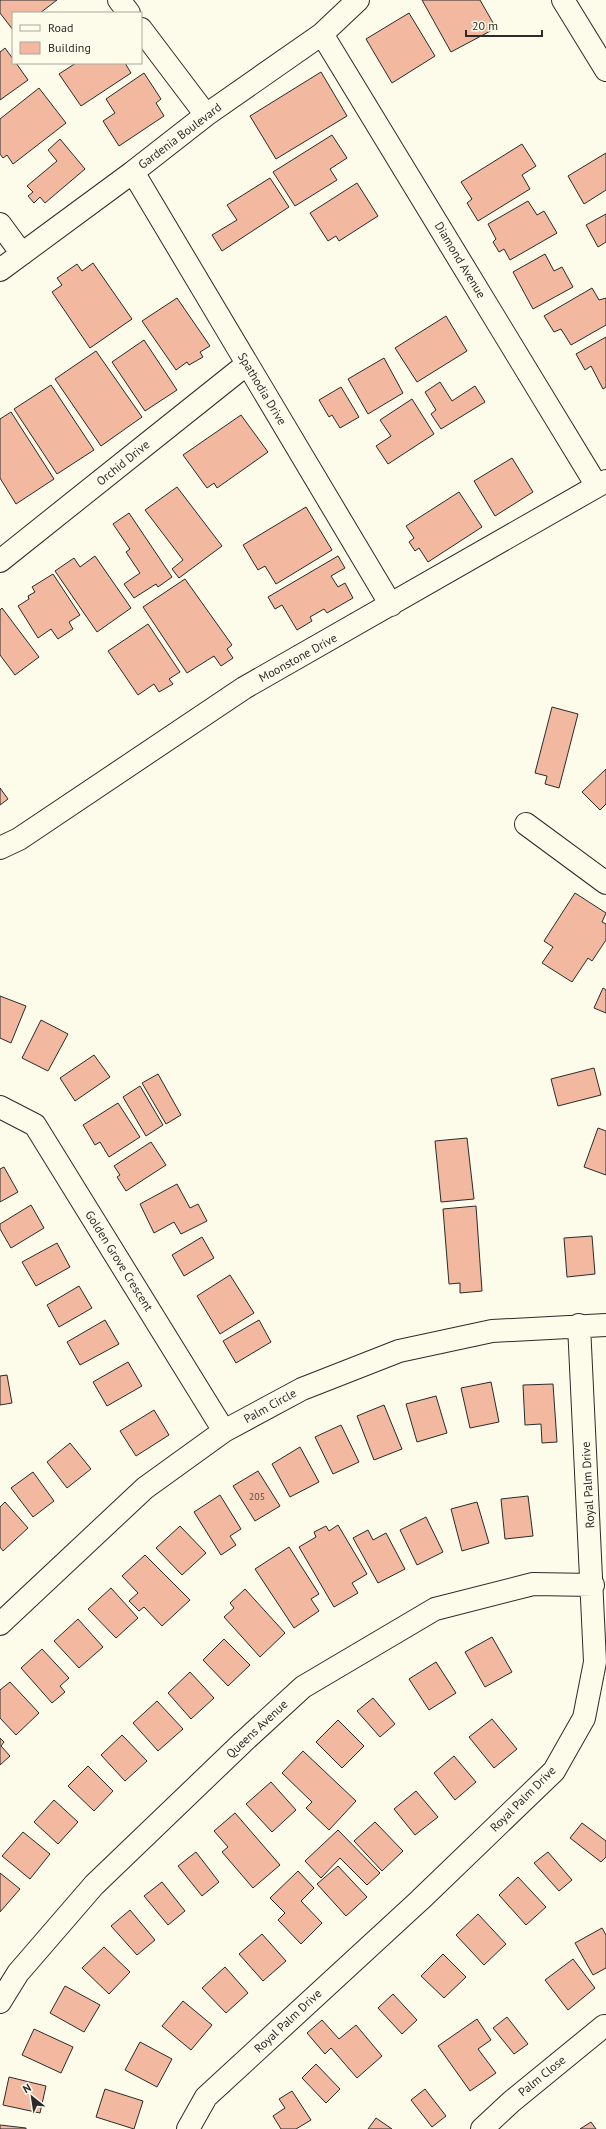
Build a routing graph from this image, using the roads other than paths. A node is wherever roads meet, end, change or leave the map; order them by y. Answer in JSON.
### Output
{"nodes":[{"id":1,"x":119,"y":0,"type":"edge"},
{"id":2,"x":358,"y":0,"type":"edge"},
{"id":3,"x":562,"y":0,"type":"edge"},
{"id":4,"x":128,"y":12,"type":"edge"},
{"id":5,"x":142,"y":30,"type":"edge"},
{"id":6,"x":322,"y":34,"type":"junction"},
{"id":7,"x":606,"y":70,"type":"edge"},
{"id":8,"x":206,"y":115,"type":"junction"},
{"id":9,"x":133,"y":172,"type":"junction"},
{"id":10,"x":0,"y":224,"type":"edge"},
{"id":11,"x":22,"y":254,"type":"junction"},
{"id":12,"x":0,"y":270,"type":"edge"},
{"id":13,"x":247,"y":364,"type":"junction"},
{"id":14,"x":602,"y":484,"type":"edge"},
{"id":15,"x":0,"y":561,"type":"edge"},
{"id":16,"x":392,"y":605,"type":"junction"},
{"id":17,"x":526,"y":824,"type":"dead end"},
{"id":18,"x":0,"y":848,"type":"edge"},
{"id":19,"x":606,"y":883,"type":"edge"},
{"id":20,"x":0,"y":1107,"type":"edge"},
{"id":21,"x":606,"y":1324,"type":"edge"},
{"id":22,"x":579,"y":1325,"type":"junction"},
{"id":23,"x":224,"y":1431,"type":"junction"},
{"id":24,"x":593,"y":1585,"type":"junction"},
{"id":25,"x":0,"y":1624,"type":"edge"},
{"id":26,"x":0,"y":2002,"type":"edge"},
{"id":27,"x":604,"y":2026,"type":"dead end"},
{"id":28,"x":188,"y":2129,"type":"edge"},
{"id":29,"x":482,"y":2129,"type":"edge"}],
"edges":[{"from":1,"to":4,"type":"street"},
{"from":2,"to":6,"type":"street","name":"Gardenia Boulevard"},
{"from":3,"to":7,"type":"street"},
{"from":5,"to":8,"type":"street"},
{"from":6,"to":8,"type":"street","name":"Gardenia Boulevard"},
{"from":6,"to":14,"type":"street","name":"Diamond Avenue"},
{"from":8,"to":9,"type":"street","name":"Gardenia Boulevard"},
{"from":9,"to":11,"type":"street","name":"Gardenia Boulevard"},
{"from":9,"to":13,"type":"street","name":"Spathodia Drive"},
{"from":10,"to":11,"type":"street"},
{"from":11,"to":12,"type":"street","name":"Gardenia Boulevard"},
{"from":13,"to":15,"type":"street","name":"Orchid Drive"},
{"from":13,"to":16,"type":"street","name":"Spathodia Drive"},
{"from":14,"to":16,"type":"street","name":"Moonstone Drive"},
{"from":16,"to":18,"type":"street","name":"Moonstone Drive"},
{"from":17,"to":19,"type":"street"},
{"from":20,"to":23,"type":"street","name":"Golden Grove Crescent"},
{"from":21,"to":22,"type":"street","name":"Palm Circle"},
{"from":22,"to":23,"type":"street","name":"Palm Circle"},
{"from":22,"to":24,"type":"street","name":"Royal Palm Drive"},
{"from":23,"to":25,"type":"street","name":"Palm Circle"},
{"from":24,"to":26,"type":"street","name":"Queens Avenue"},
{"from":24,"to":28,"type":"street","name":"Royal Palm Drive"},
{"from":27,"to":29,"type":"street","name":"Palm Close"}]}
